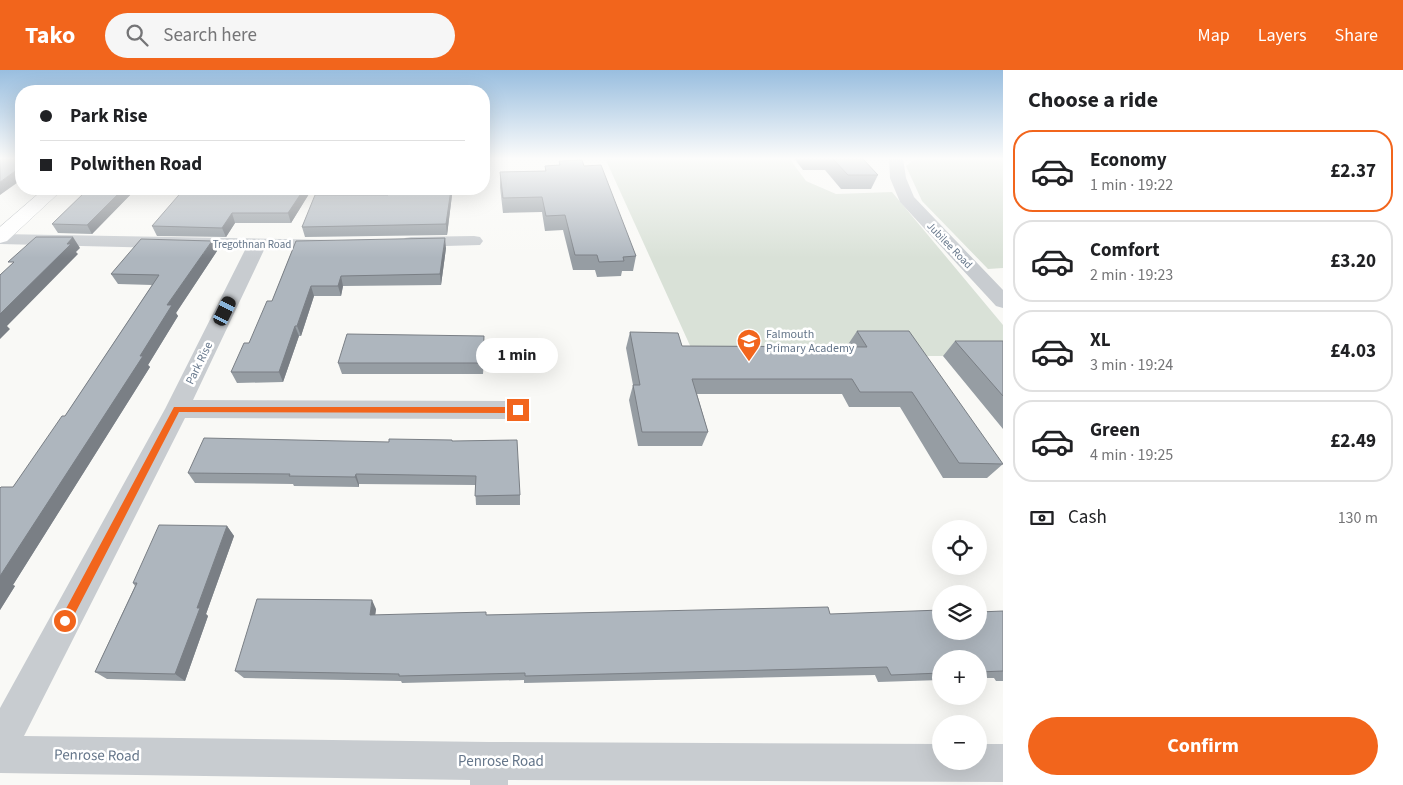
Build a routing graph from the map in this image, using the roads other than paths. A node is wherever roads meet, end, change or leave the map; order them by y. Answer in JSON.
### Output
{"nodes":[{"id":1,"x":903,"y":191,"type":"edge"},
{"id":2,"x":46,"y":195,"type":"edge"},
{"id":3,"x":7,"y":225,"type":"edge"},
{"id":4,"x":0,"y":238,"type":"edge"},
{"id":5,"x":474,"y":241,"type":"dead end"},
{"id":6,"x":394,"y":243,"type":"edge"},
{"id":7,"x":345,"y":244,"type":"edge"},
{"id":8,"x":257,"y":245,"type":"junction"},
{"id":9,"x":980,"y":276,"type":"junction"},
{"id":10,"x":1003,"y":276,"type":"edge"},
{"id":11,"x":1003,"y":302,"type":"edge"},
{"id":12,"x":177,"y":410,"type":"junction"},
{"id":13,"x":518,"y":410,"type":"dead end"},
{"id":14,"x":0,"y":745,"type":"edge"},
{"id":15,"x":0,"y":754,"type":"edge"},
{"id":16,"x":1003,"y":762,"type":"edge"},
{"id":17,"x":489,"y":773,"type":"edge"}],
"edges":[{"from":1,"to":9,"type":"street","name":"Jubilee Road"},
{"from":2,"to":3,"type":"main road"},
{"from":3,"to":4,"type":"main road"},
{"from":4,"to":8,"type":"street","name":"Tregothnan Road"},
{"from":5,"to":6,"type":"street"},
{"from":7,"to":8,"type":"street","name":"Tregothnan Road"},
{"from":8,"to":12,"type":"street","name":"Park Rise"},
{"from":9,"to":10,"type":"street"},
{"from":9,"to":11,"type":"street","name":"Jubilee Road"},
{"from":12,"to":13,"type":"street"},
{"from":12,"to":14,"type":"street","name":"Park Rise"},
{"from":15,"to":17,"type":"street","name":"Penrose Road"},
{"from":16,"to":17,"type":"street","name":"Penrose Road"}]}
